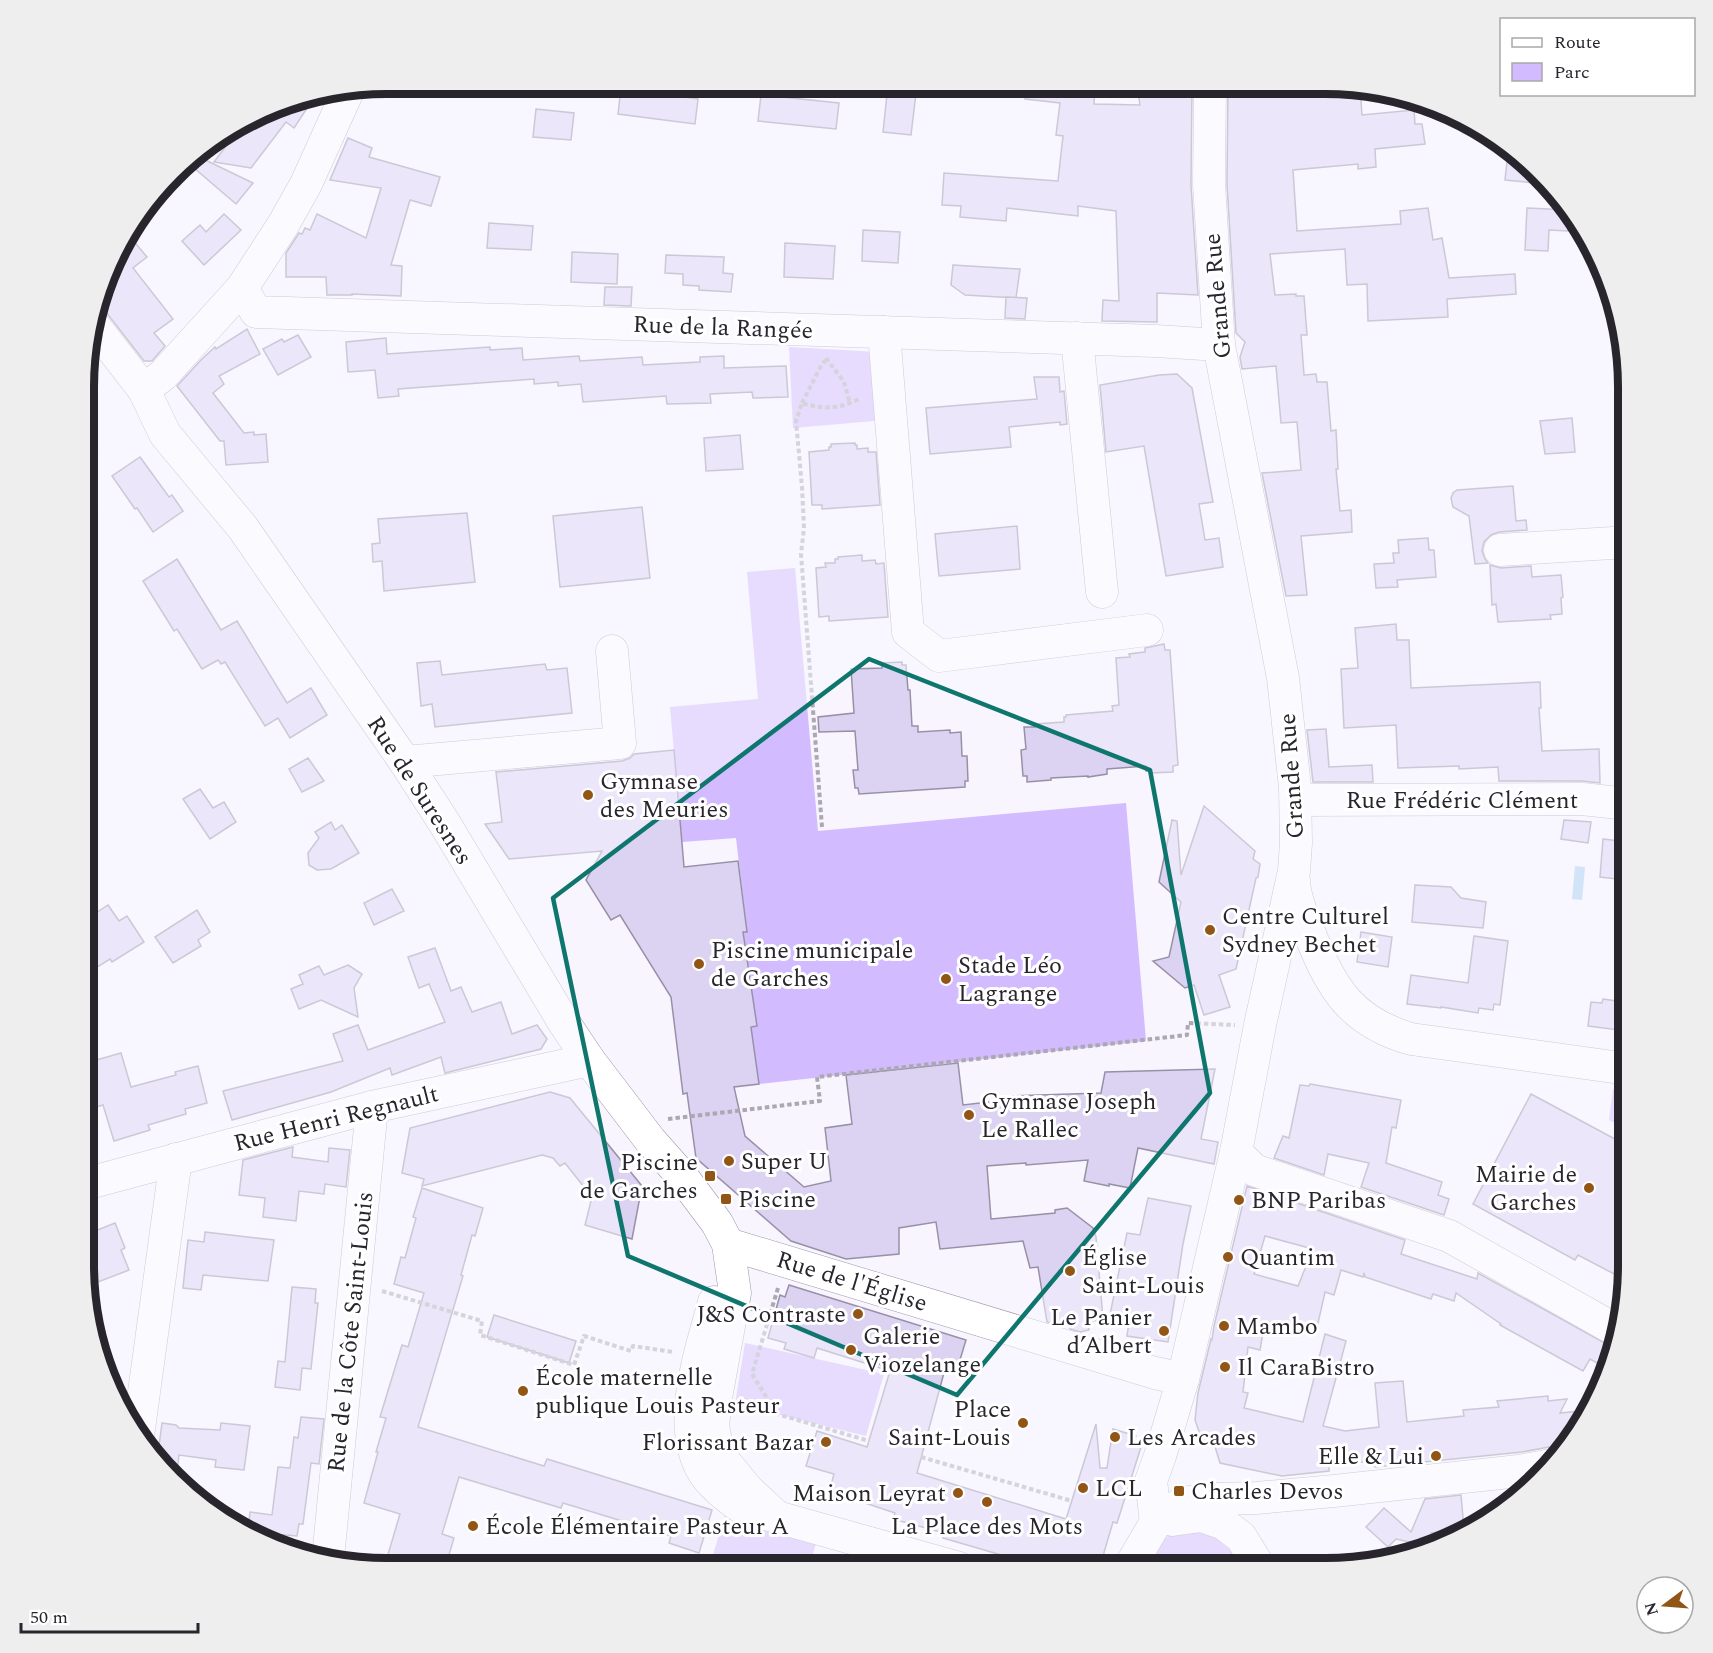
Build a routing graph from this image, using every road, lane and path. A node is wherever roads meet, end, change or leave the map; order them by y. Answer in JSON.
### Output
{"nodes":[{"id":1,"x":1210,"y":95,"type":"edge"},
{"id":2,"x":345,"y":98,"type":"edge"},
{"id":3,"x":242,"y":288,"type":"junction"},
{"id":4,"x":884,"y":332,"type":"junction"},
{"id":5,"x":100,"y":333,"type":"edge"},
{"id":6,"x":1077,"y":338,"type":"junction"},
{"id":7,"x":1218,"y":345,"type":"junction"},
{"id":8,"x":832,"y":358,"type":"dead end"},
{"id":9,"x":826,"y":359,"type":"junction"},
{"id":10,"x":144,"y":390,"type":"junction"},
{"id":11,"x":867,"y":392,"type":"dead end"},
{"id":12,"x":802,"y":403,"type":"junction"},
{"id":13,"x":850,"y":404,"type":"junction"},
{"id":14,"x":1618,"y":543,"type":"edge"},
{"id":15,"x":1500,"y":549,"type":"dead end"},
{"id":16,"x":1102,"y":592,"type":"dead end"},
{"id":17,"x":1147,"y":630,"type":"dead end"},
{"id":18,"x":612,"y":651,"type":"dead end"},
{"id":19,"x":405,"y":762,"type":"junction"},
{"id":20,"x":1296,"y":800,"type":"junction"},
{"id":21,"x":1618,"y":803,"type":"edge"},
{"id":22,"x":822,"y":827,"type":"dead end"},
{"id":23,"x":1294,"y":871,"type":"junction"},
{"id":24,"x":1260,"y":1026,"type":"junction"},
{"id":25,"x":589,"y":1060,"type":"junction"},
{"id":26,"x":1618,"y":1068,"type":"edge"},
{"id":27,"x":372,"y":1107,"type":"junction"},
{"id":28,"x":667,"y":1119,"type":"dead end"},
{"id":29,"x":1236,"y":1152,"type":"junction"},
{"id":30,"x":176,"y":1158,"type":"junction"},
{"id":31,"x":95,"y":1181,"type":"edge"},
{"id":32,"x":729,"y":1255,"type":"junction"},
{"id":33,"x":786,"y":1262,"type":"junction"},
{"id":34,"x":355,"y":1283,"type":"junction"},
{"id":35,"x":1612,"y":1328,"type":"edge"},
{"id":36,"x":677,"y":1353,"type":"dead end"},
{"id":37,"x":1183,"y":1379,"type":"junction"},
{"id":38,"x":140,"y":1422,"type":"edge"},
{"id":39,"x":869,"y":1441,"type":"dead end"},
{"id":40,"x":921,"y":1457,"type":"dead end"},
{"id":41,"x":1538,"y":1468,"type":"edge"},
{"id":42,"x":1256,"y":1498,"type":"junction"},
{"id":43,"x":1072,"y":1501,"type":"dead end"},
{"id":44,"x":1156,"y":1522,"type":"junction"},
{"id":45,"x":1241,"y":1537,"type":"junction"},
{"id":46,"x":329,"y":1553,"type":"edge"},
{"id":47,"x":924,"y":1558,"type":"edge"},
{"id":48,"x":1135,"y":1558,"type":"edge"},
{"id":49,"x":1254,"y":1558,"type":"edge"}],
"edges":[{"from":1,"to":7,"type":"street","name":"Grande Rue"},
{"from":2,"to":3,"type":"street"},
{"from":3,"to":4,"type":"street","name":"Rue de la Rangée"},
{"from":3,"to":10,"type":"street"},
{"from":4,"to":6,"type":"street","name":"Rue de la Rangée"},
{"from":4,"to":17,"type":"street"},
{"from":5,"to":10,"type":"street","name":"Rue de Suresnes"},
{"from":6,"to":7,"type":"street","name":"Rue de la Rangée"},
{"from":6,"to":16,"type":"street"},
{"from":7,"to":20,"type":"street","name":"Grande Rue"},
{"from":8,"to":9,"type":"path"},
{"from":9,"to":12,"type":"path"},
{"from":9,"to":13,"type":"path"},
{"from":10,"to":19,"type":"street","name":"Rue de Suresnes"},
{"from":11,"to":13,"type":"path"},
{"from":12,"to":13,"type":"path"},
{"from":12,"to":22,"type":"path"},
{"from":14,"to":15,"type":"street"},
{"from":18,"to":19,"type":"street"},
{"from":19,"to":25,"type":"street","name":"Rue de Suresnes"},
{"from":20,"to":21,"type":"street","name":"Rue Frédéric Clément"},
{"from":20,"to":23,"type":"street","name":"Grande Rue"},
{"from":23,"to":24,"type":"street","name":"Grande Rue"},
{"from":23,"to":26,"type":"street"},
{"from":24,"to":28,"type":"path"},
{"from":24,"to":29,"type":"street","name":"Grande Rue"},
{"from":25,"to":27,"type":"street","name":"Rue Henri Regnault"},
{"from":25,"to":32,"type":"street","name":"Rue de Suresnes"},
{"from":27,"to":30,"type":"street","name":"Rue Henri Regnault"},
{"from":27,"to":34,"type":"street","name":"Rue de la Côte Saint-Louis"},
{"from":29,"to":35,"type":"street"},
{"from":29,"to":37,"type":"street","name":"Grande Rue"},
{"from":30,"to":31,"type":"street","name":"Rue Henri Regnault"},
{"from":30,"to":38,"type":"street"},
{"from":32,"to":33,"type":"street","name":"Rue de l'Église"},
{"from":32,"to":47,"type":"street","name":"Rue de Suresnes"},
{"from":33,"to":37,"type":"street","name":"Rue de l'Église"},
{"from":33,"to":39,"type":"path"},
{"from":34,"to":36,"type":"path"},
{"from":34,"to":46,"type":"street","name":"Rue de la Côte Saint-Louis"},
{"from":37,"to":44,"type":"street","name":"Grande Rue"},
{"from":40,"to":43,"type":"path"},
{"from":41,"to":42,"type":"street"},
{"from":42,"to":44,"type":"street"},
{"from":42,"to":45,"type":"street"},
{"from":44,"to":45,"type":"street"},
{"from":44,"to":48,"type":"street"},
{"from":45,"to":49,"type":"street"}]}
